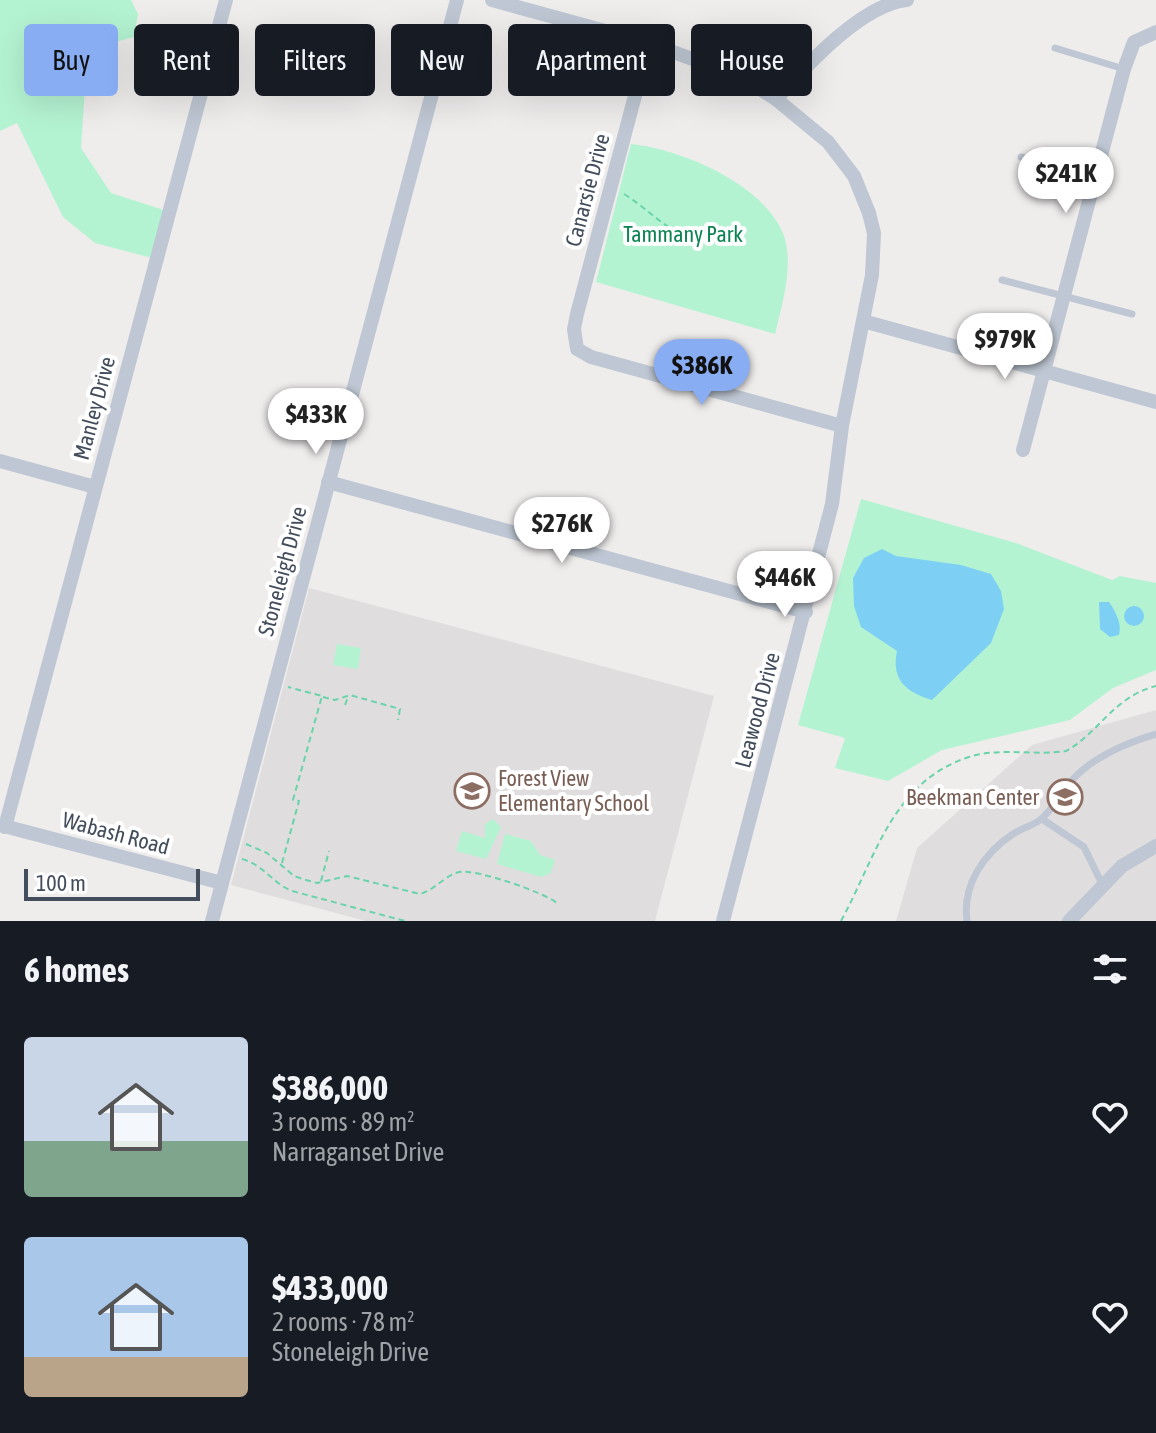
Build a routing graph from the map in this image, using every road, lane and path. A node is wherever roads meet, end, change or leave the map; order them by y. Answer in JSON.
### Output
{"nodes":[{"id":1,"x":226,"y":0,"type":"edge"},
{"id":2,"x":457,"y":0,"type":"edge"},
{"id":3,"x":492,"y":0,"type":"edge"},
{"id":4,"x":907,"y":0,"type":"edge"},
{"id":5,"x":580,"y":24,"type":"edge"},
{"id":6,"x":1156,"y":32,"type":"edge"},
{"id":7,"x":1055,"y":48,"type":"dead end"},
{"id":8,"x":675,"y":52,"type":"edge"},
{"id":9,"x":1124,"y":69,"type":"junction"},
{"id":10,"x":635,"y":96,"type":"edge"},
{"id":11,"x":776,"y":99,"type":"junction"},
{"id":12,"x":1021,"y":157,"type":"dead end"},
{"id":13,"x":1097,"y":174,"type":"junction"},
{"id":14,"x":624,"y":194,"type":"dead end"},
{"id":15,"x":686,"y":236,"type":"dead end"},
{"id":16,"x":1002,"y":280,"type":"dead end"},
{"id":17,"x":1065,"y":297,"type":"junction"},
{"id":18,"x":1132,"y":314,"type":"dead end"},
{"id":19,"x":863,"y":321,"type":"junction"},
{"id":20,"x":1045,"y":373,"type":"junction"},
{"id":21,"x":1156,"y":402,"type":"edge"},
{"id":22,"x":842,"y":426,"type":"junction"},
{"id":23,"x":1023,"y":450,"type":"dead end"},
{"id":24,"x":0,"y":461,"type":"edge"},
{"id":25,"x":328,"y":482,"type":"junction"},
{"id":26,"x":95,"y":487,"type":"junction"},
{"id":27,"x":806,"y":612,"type":"junction"},
{"id":28,"x":1156,"y":686,"type":"edge"},
{"id":29,"x":286,"y":687,"type":"dead end"},
{"id":30,"x":322,"y":696,"type":"junction"},
{"id":31,"x":348,"y":696,"type":"junction"},
{"id":32,"x":345,"y":705,"type":"dead end"},
{"id":33,"x":398,"y":720,"type":"dead end"},
{"id":34,"x":1156,"y":734,"type":"edge"},
{"id":35,"x":1042,"y":819,"type":"junction"},
{"id":36,"x":2,"y":826,"type":"edge"},
{"id":37,"x":245,"y":843,"type":"dead end"},
{"id":38,"x":1156,"y":846,"type":"edge"},
{"id":39,"x":329,"y":851,"type":"dead end"},
{"id":40,"x":240,"y":859,"type":"dead end"},
{"id":41,"x":282,"y":865,"type":"junction"},
{"id":42,"x":320,"y":882,"type":"junction"},
{"id":43,"x":222,"y":883,"type":"junction"},
{"id":44,"x":1102,"y":884,"type":"junction"},
{"id":45,"x":557,"y":903,"type":"dead end"},
{"id":46,"x":212,"y":921,"type":"edge"},
{"id":47,"x":405,"y":921,"type":"edge"},
{"id":48,"x":723,"y":921,"type":"edge"},
{"id":49,"x":841,"y":921,"type":"edge"},
{"id":50,"x":967,"y":921,"type":"edge"},
{"id":51,"x":1069,"y":921,"type":"edge"}],
"edges":[{"from":1,"to":26,"type":"street","name":"Manley Drive"},
{"from":2,"to":25,"type":"street","name":"Stoneleigh Drive"},
{"from":3,"to":5,"type":"street","name":"Leawood Drive"},
{"from":4,"to":11,"type":"street"},
{"from":6,"to":9,"type":"street"},
{"from":7,"to":9,"type":"lane"},
{"from":8,"to":11,"type":"street","name":"Leawood Drive"},
{"from":9,"to":13,"type":"street"},
{"from":10,"to":22,"type":"street","name":"Canarsie Drive"},
{"from":11,"to":19,"type":"street","name":"Leawood Drive"},
{"from":12,"to":13,"type":"lane"},
{"from":13,"to":17,"type":"street"},
{"from":14,"to":15,"type":"path"},
{"from":16,"to":17,"type":"lane"},
{"from":17,"to":18,"type":"lane"},
{"from":17,"to":20,"type":"street"},
{"from":19,"to":20,"type":"street"},
{"from":19,"to":22,"type":"street","name":"Leawood Drive"},
{"from":20,"to":21,"type":"street"},
{"from":20,"to":23,"type":"street"},
{"from":22,"to":27,"type":"street","name":"Leawood Drive"},
{"from":24,"to":26,"type":"street"},
{"from":25,"to":27,"type":"street"},
{"from":25,"to":43,"type":"street","name":"Stoneleigh Drive"},
{"from":26,"to":36,"type":"street","name":"Manley Drive"},
{"from":27,"to":48,"type":"street","name":"Leawood Drive"},
{"from":28,"to":49,"type":"path"},
{"from":29,"to":30,"type":"path"},
{"from":30,"to":31,"type":"path"},
{"from":30,"to":41,"type":"path"},
{"from":31,"to":32,"type":"path"},
{"from":31,"to":33,"type":"path"},
{"from":34,"to":35,"type":"lane"},
{"from":35,"to":44,"type":"lane"},
{"from":35,"to":50,"type":"lane"},
{"from":36,"to":43,"type":"street","name":"Wabash Road"},
{"from":37,"to":41,"type":"path"},
{"from":38,"to":44,"type":"street"},
{"from":39,"to":42,"type":"path"},
{"from":40,"to":47,"type":"path"},
{"from":41,"to":42,"type":"path"},
{"from":42,"to":45,"type":"path"},
{"from":43,"to":46,"type":"street","name":"Stoneleigh Drive"},
{"from":44,"to":51,"type":"street"}]}
